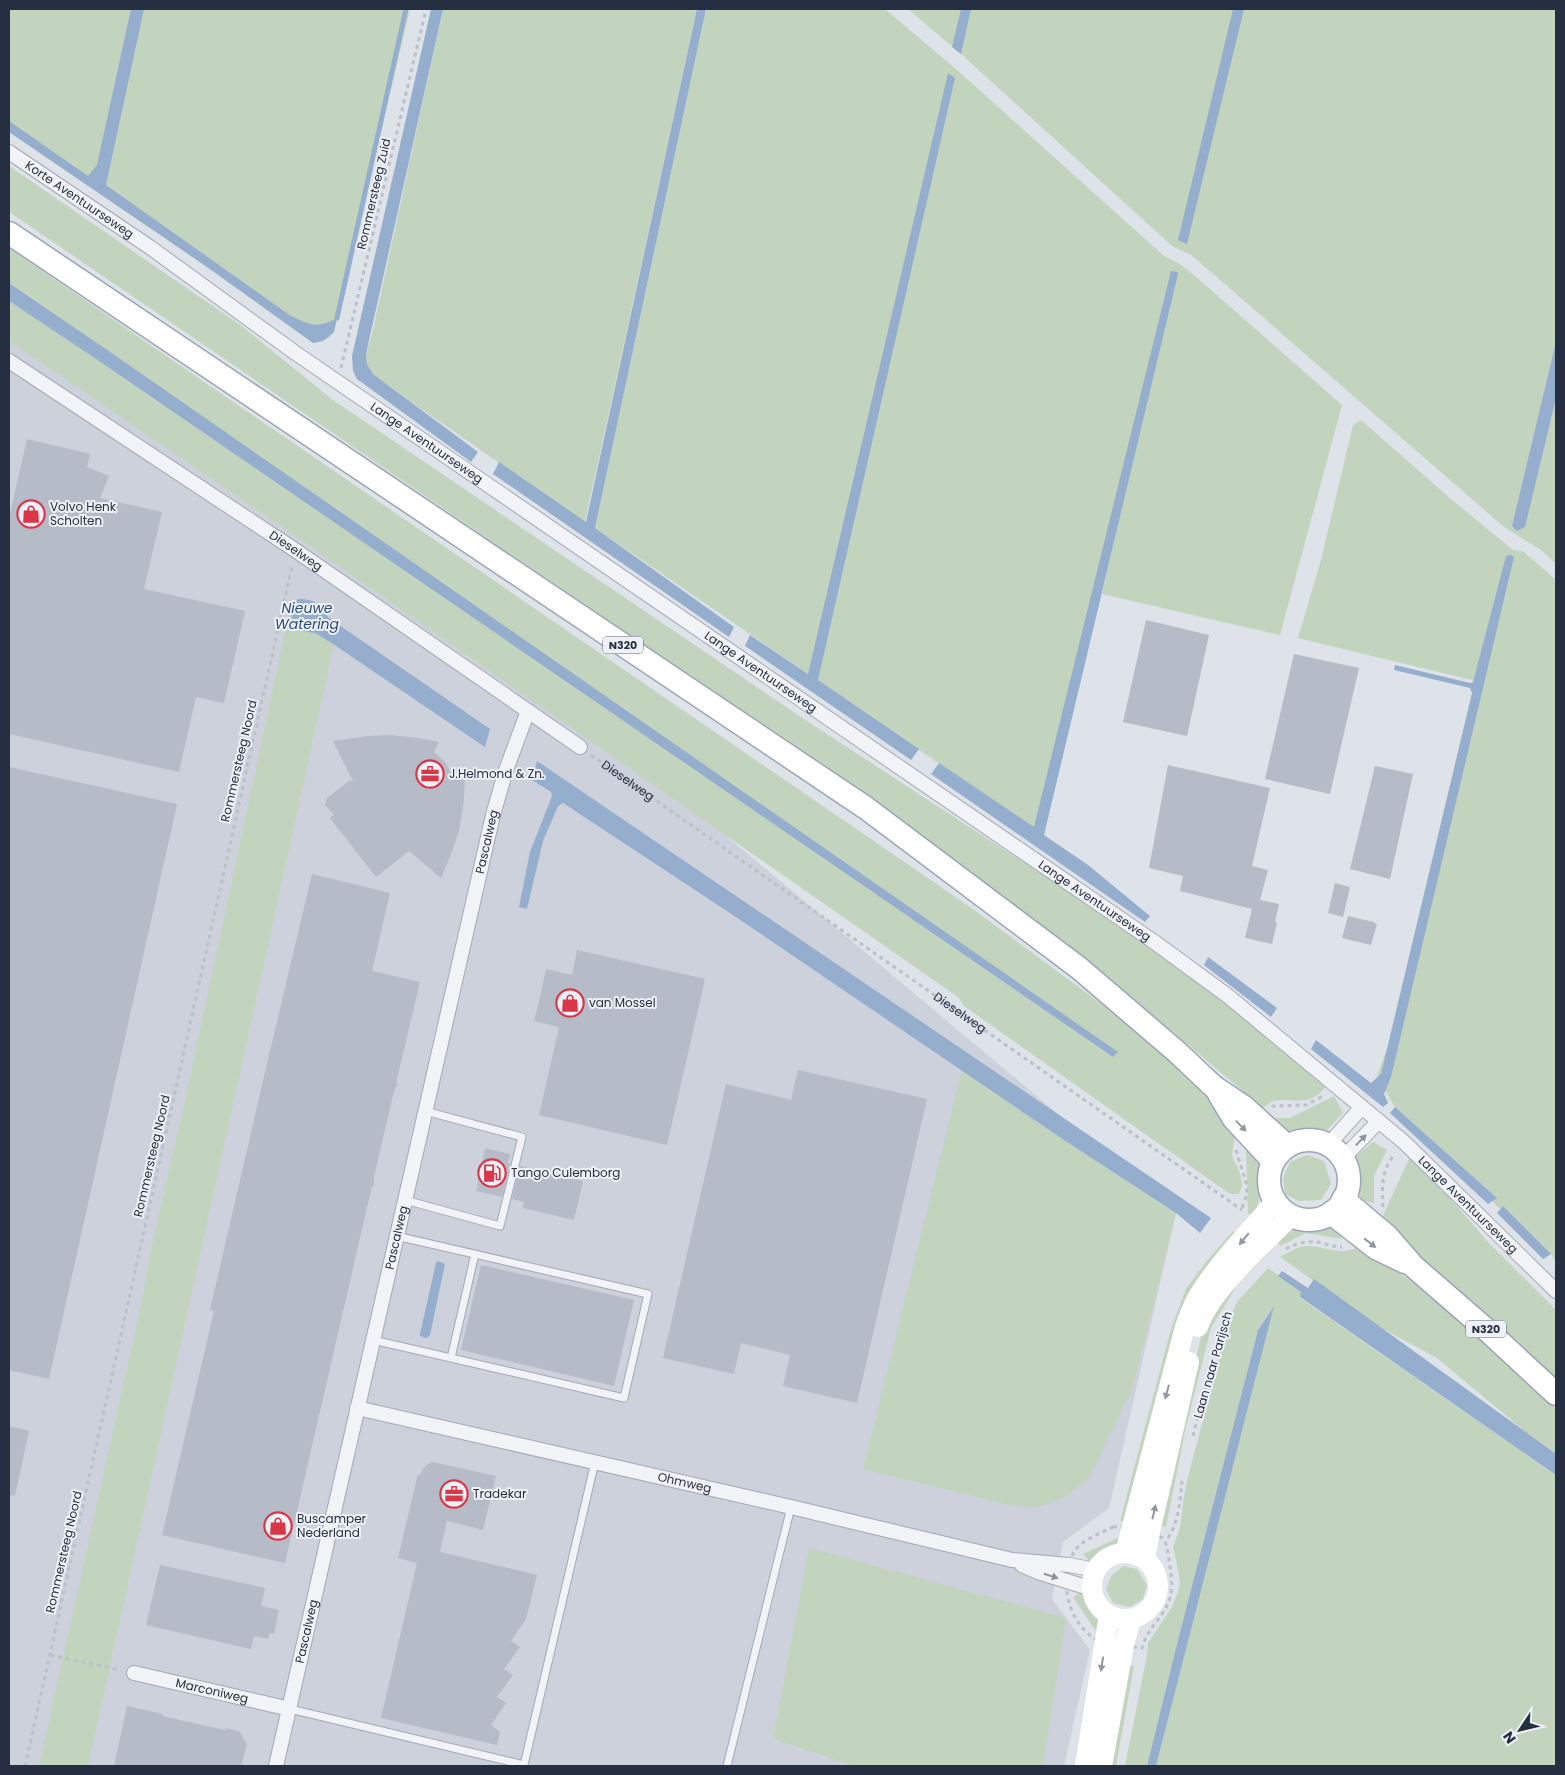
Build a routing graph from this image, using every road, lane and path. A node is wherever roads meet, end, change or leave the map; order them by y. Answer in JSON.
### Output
{"nodes":[{"id":1,"x":426,"y":9,"type":"edge"},
{"id":2,"x":9,"y":152,"type":"edge"},
{"id":3,"x":9,"y":233,"type":"edge"},
{"id":4,"x":151,"y":248,"type":"joint"},
{"id":5,"x":9,"y":361,"type":"edge"},
{"id":6,"x":338,"y":383,"type":"junction"},
{"id":7,"x":295,"y":550,"type":"junction"},
{"id":8,"x":528,"y":711,"type":"junction"},
{"id":9,"x":580,"y":748,"type":"joint"},
{"id":10,"x":1335,"y":1083,"type":"junction"},
{"id":11,"x":1362,"y":1107,"type":"junction"},
{"id":12,"x":425,"y":1111,"type":"junction"},
{"id":13,"x":1379,"y":1121,"type":"junction"},
{"id":14,"x":1253,"y":1126,"type":"junction"},
{"id":15,"x":1405,"y":1143,"type":"junction"},
{"id":16,"x":1335,"y":1152,"type":"junction"},
{"id":17,"x":1280,"y":1154,"type":"junction"},
{"id":18,"x":404,"y":1200,"type":"junction"},
{"id":19,"x":1337,"y":1206,"type":"junction"},
{"id":20,"x":1283,"y":1209,"type":"junction"},
{"id":21,"x":1242,"y":1210,"type":"junction"},
{"id":22,"x":1237,"y":1218,"type":"dead end"},
{"id":23,"x":1367,"y":1230,"type":"junction"},
{"id":24,"x":396,"y":1236,"type":"junction"},
{"id":25,"x":1284,"y":1250,"type":"dead end"},
{"id":26,"x":475,"y":1254,"type":"junction"},
{"id":27,"x":1556,"y":1290,"type":"edge"},
{"id":28,"x":1225,"y":1316,"type":"dead end"},
{"id":29,"x":372,"y":1340,"type":"junction"},
{"id":30,"x":451,"y":1358,"type":"junction"},
{"id":31,"x":1556,"y":1394,"type":"edge"},
{"id":32,"x":357,"y":1408,"type":"junction"},
{"id":33,"x":1192,"y":1441,"type":"dead end"},
{"id":34,"x":595,"y":1462,"type":"junction"},
{"id":35,"x":1184,"y":1474,"type":"dead end"},
{"id":36,"x":791,"y":1507,"type":"junction"},
{"id":37,"x":1149,"y":1534,"type":"junction"},
{"id":38,"x":1125,"y":1553,"type":"junction"},
{"id":39,"x":1145,"y":1559,"type":"junction"},
{"id":40,"x":1012,"y":1560,"type":"junction"},
{"id":41,"x":1069,"y":1565,"type":"junction"},
{"id":42,"x":1094,"y":1579,"type":"junction"},
{"id":43,"x":1067,"y":1581,"type":"junction"},
{"id":44,"x":1109,"y":1615,"type":"junction"},
{"id":45,"x":1131,"y":1619,"type":"junction"},
{"id":46,"x":1115,"y":1644,"type":"junction"},
{"id":47,"x":50,"y":1655,"type":"junction"},
{"id":48,"x":134,"y":1673,"type":"joint"},
{"id":49,"x":290,"y":1709,"type":"junction"},
{"id":50,"x":26,"y":1766,"type":"edge"},
{"id":51,"x":276,"y":1766,"type":"edge"},
{"id":52,"x":727,"y":1766,"type":"edge"},
{"id":53,"x":1085,"y":1766,"type":"edge"},
{"id":54,"x":1102,"y":1766,"type":"edge"}],
"edges":[{"from":1,"to":6,"type":"path","name":"Rommersteeg Zuid"},
{"from":2,"to":4,"type":"street","name":"Korte Aventuurseweg"},
{"from":3,"to":14,"type":"main road","number":"N320"},
{"from":4,"to":6,"type":"street","name":"Lange Aventuurseweg"},
{"from":5,"to":7,"type":"street","name":"Dieselweg"},
{"from":6,"to":10,"type":"street","name":"Lange Aventuurseweg"},
{"from":7,"to":8,"type":"street","name":"Dieselweg"},
{"from":7,"to":47,"type":"path","name":"Rommersteeg Noord"},
{"from":8,"to":9,"type":"street","name":"Dieselweg"},
{"from":8,"to":12,"type":"street","name":"Pascalweg"},
{"from":9,"to":21,"type":"path","name":"Dieselweg"},
{"from":10,"to":11,"type":"street","name":"Lange Aventuurseweg"},
{"from":10,"to":14,"type":"path"},
{"from":11,"to":13,"type":"street","name":"Lange Aventuurseweg"},
{"from":11,"to":16,"type":"street"},
{"from":12,"to":18,"type":"street","name":"Pascalweg"},
{"from":12,"to":18,"type":"lane"},
{"from":13,"to":15,"type":"street","name":"Lange Aventuurseweg"},
{"from":16,"to":13,"type":"street","one_way":true},
{"from":14,"to":17,"type":"main road","number":"N320"},
{"from":14,"to":21,"type":"path"},
{"from":15,"to":23,"type":"path"},
{"from":15,"to":27,"type":"street","name":"Lange Aventuurseweg"},
{"from":16,"to":17,"type":"main road"},
{"from":16,"to":19,"type":"main road"},
{"from":17,"to":20,"type":"main road"},
{"from":18,"to":24,"type":"street","name":"Pascalweg"},
{"from":19,"to":20,"type":"main road"},
{"from":19,"to":23,"type":"main road","number":"N320"},
{"from":20,"to":37,"type":"street"},
{"from":21,"to":22,"type":"path"},
{"from":23,"to":25,"type":"path"},
{"from":23,"to":31,"type":"main road","number":"N320"},
{"from":24,"to":26,"type":"lane"},
{"from":24,"to":29,"type":"street","name":"Pascalweg"},
{"from":26,"to":30,"type":"lane"},
{"from":26,"to":30,"type":"lane"},
{"from":28,"to":33,"type":"path","name":"Laan naar Parijsch"},
{"from":29,"to":30,"type":"lane"},
{"from":29,"to":32,"type":"street","name":"Pascalweg"},
{"from":32,"to":34,"type":"street","name":"Ohmweg"},
{"from":32,"to":49,"type":"street","name":"Pascalweg"},
{"from":34,"to":36,"type":"street","name":"Ohmweg"},
{"from":34,"to":49,"type":"lane"},
{"from":35,"to":37,"type":"path"},
{"from":36,"to":40,"type":"street","name":"Ohmweg"},
{"from":36,"to":52,"type":"lane"},
{"from":37,"to":38,"type":"street"},
{"from":37,"to":39,"type":"street"},
{"from":37,"to":41,"type":"path"},
{"from":37,"to":46,"type":"path"},
{"from":38,"to":39,"type":"street"},
{"from":38,"to":42,"type":"street"},
{"from":39,"to":45,"type":"street"},
{"from":40,"to":41,"type":"street","name":"Ohmweg"},
{"from":40,"to":43,"type":"street","name":"Ohmweg","one_way":true},
{"from":41,"to":42,"type":"street","name":"Ohmweg"},
{"from":41,"to":43,"type":"path"},
{"from":42,"to":43,"type":"street","name":"Ohmweg"},
{"from":42,"to":44,"type":"street"},
{"from":43,"to":46,"type":"path"},
{"from":44,"to":45,"type":"street"},
{"from":44,"to":46,"type":"street"},
{"from":45,"to":46,"type":"street"},
{"from":46,"to":53,"type":"street","one_way":true},
{"from":46,"to":54,"type":"street"},
{"from":47,"to":48,"type":"path"},
{"from":47,"to":50,"type":"path","name":"Rommersteeg Noord"},
{"from":48,"to":49,"type":"street","name":"Marconiweg"},
{"from":49,"to":51,"type":"street","name":"Pascalweg"}]}
